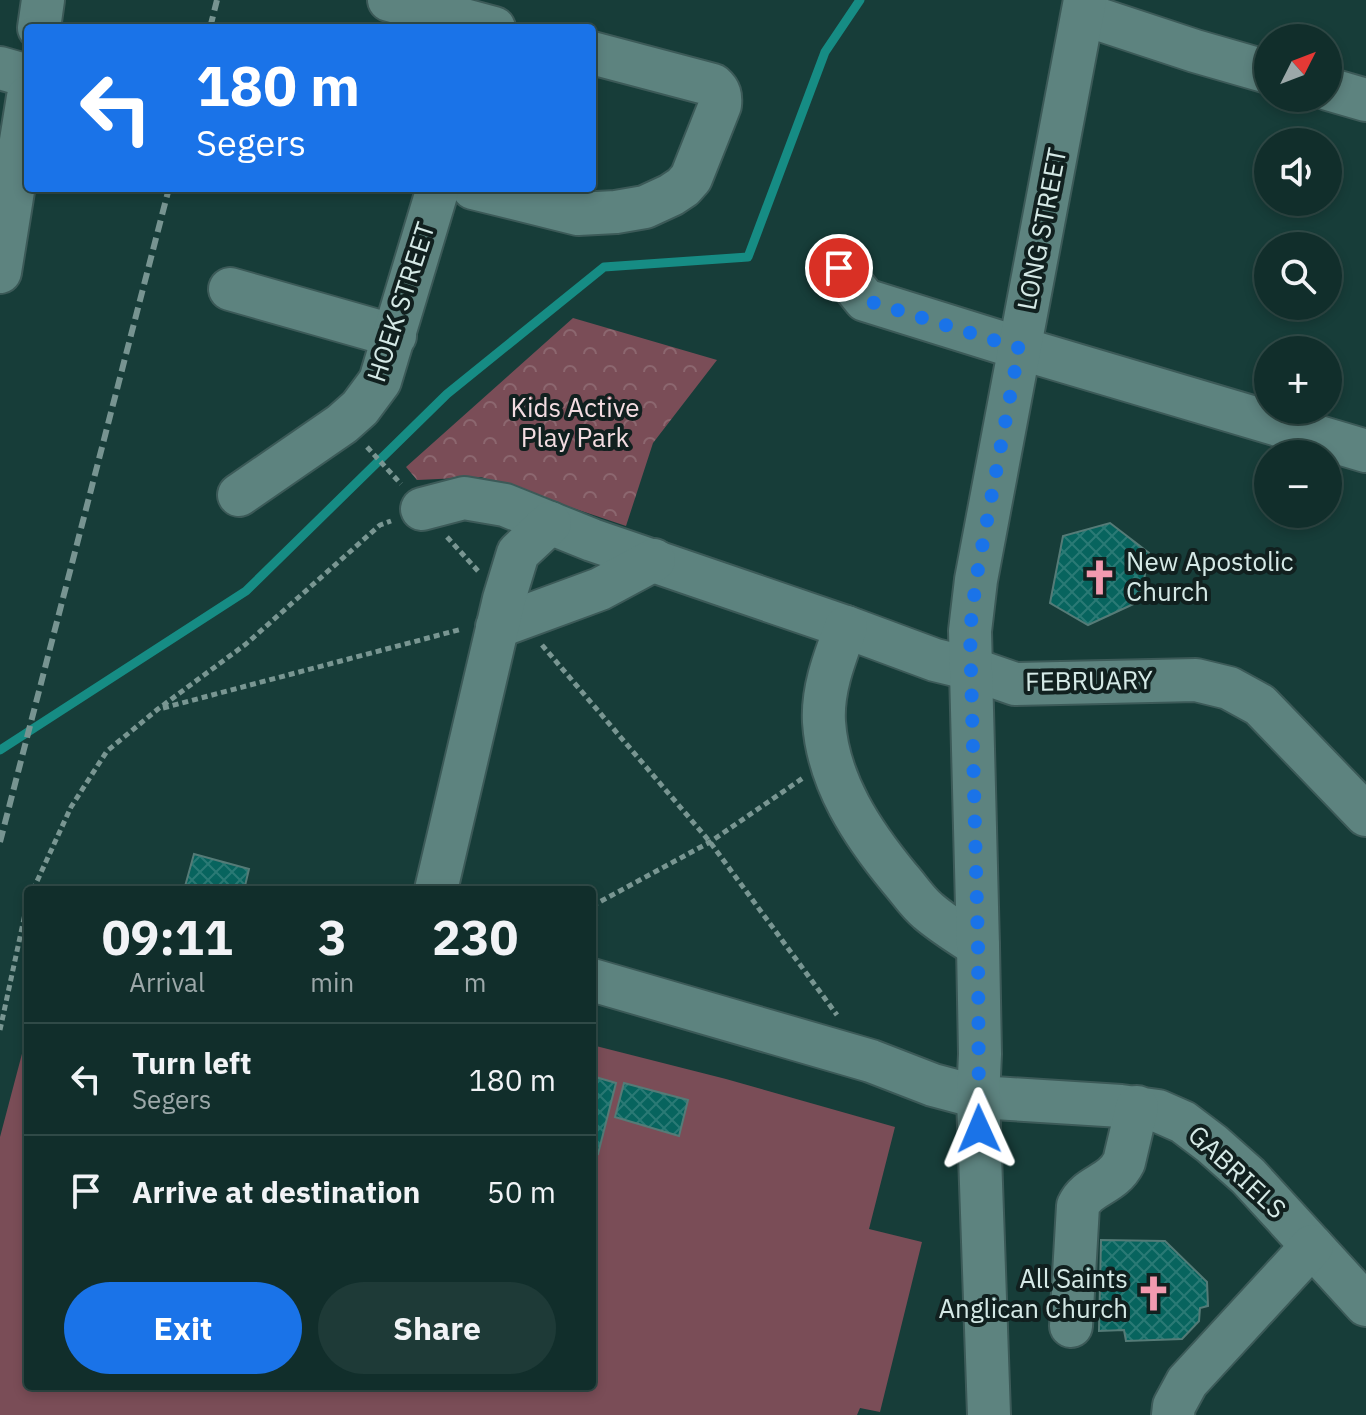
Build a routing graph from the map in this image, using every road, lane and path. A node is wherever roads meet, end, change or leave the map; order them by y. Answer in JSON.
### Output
{"nodes":[{"id":1,"x":43,"y":0,"type":"edge"},
{"id":2,"x":389,"y":0,"type":"edge"},
{"id":3,"x":1084,"y":7,"type":"edge"},
{"id":4,"x":486,"y":20,"type":"edge"},
{"id":5,"x":40,"y":24,"type":"edge"},
{"id":6,"x":596,"y":54,"type":"edge"},
{"id":7,"x":0,"y":68,"type":"edge"},
{"id":8,"x":1254,"y":68,"type":"edge"},
{"id":9,"x":24,"y":75,"type":"edge"},
{"id":10,"x":1342,"y":93,"type":"edge"},
{"id":11,"x":1366,"y":100,"type":"edge"},
{"id":12,"x":24,"y":122,"type":"edge"},
{"id":13,"x":437,"y":192,"type":"edge"},
{"id":14,"x":489,"y":192,"type":"edge"},
{"id":15,"x":839,"y":268,"type":"dead end"},
{"id":16,"x":0,"y":272,"type":"edge"},
{"id":17,"x":230,"y":289,"type":"dead end"},
{"id":18,"x":395,"y":336,"type":"junction"},
{"id":19,"x":1019,"y":348,"type":"junction"},
{"id":20,"x":358,"y":438,"type":"dead end"},
{"id":21,"x":1366,"y":451,"type":"edge"},
{"id":22,"x":239,"y":495,"type":"dead end"},
{"id":23,"x":410,"y":495,"type":"junction"},
{"id":24,"x":550,"y":523,"type":"junction"},
{"id":25,"x":380,"y":525,"type":"dead end"},
{"id":26,"x":654,"y":560,"type":"junction"},
{"id":27,"x":507,"y":615,"type":"junction"},
{"id":28,"x":846,"y":627,"type":"junction"},
{"id":29,"x":972,"y":669,"type":"junction"},
{"id":30,"x":158,"y":709,"type":"junction"},
{"id":31,"x":831,"y":760,"type":"junction"},
{"id":32,"x":1366,"y":815,"type":"edge"},
{"id":33,"x":710,"y":842,"type":"junction"},
{"id":34,"x":35,"y":886,"type":"edge"},
{"id":35,"x":437,"y":886,"type":"edge"},
{"id":36,"x":596,"y":904,"type":"edge"},
{"id":37,"x":24,"y":919,"type":"edge"},
{"id":38,"x":978,"y":946,"type":"junction"},
{"id":39,"x":596,"y":981,"type":"edge"},
{"id":40,"x":0,"y":1030,"type":"edge"},
{"id":41,"x":871,"y":1061,"type":"junction"},
{"id":42,"x":978,"y":1097,"type":"junction"},
{"id":43,"x":1137,"y":1107,"type":"junction"},
{"id":44,"x":1312,"y":1246,"type":"junction"},
{"id":45,"x":1366,"y":1305,"type":"edge"},
{"id":46,"x":1071,"y":1326,"type":"dead end"},
{"id":47,"x":989,"y":1415,"type":"edge"},
{"id":48,"x":1173,"y":1415,"type":"edge"}],
"edges":[{"from":1,"to":5,"type":"street"},
{"from":2,"to":4,"type":"street"},
{"from":3,"to":8,"type":"street"},
{"from":3,"to":19,"type":"street","name":"LONG STREET"},
{"from":6,"to":14,"type":"street"},
{"from":7,"to":9,"type":"street"},
{"from":10,"to":11,"type":"street"},
{"from":12,"to":16,"type":"street"},
{"from":13,"to":18,"type":"street","name":"HOEK STREET"},
{"from":15,"to":19,"type":"street"},
{"from":17,"to":18,"type":"street"},
{"from":18,"to":22,"type":"street","name":"HOEK STREET"},
{"from":19,"to":21,"type":"street"},
{"from":19,"to":29,"type":"street","name":"LONG STREET"},
{"from":20,"to":23,"type":"path"},
{"from":23,"to":24,"type":"street","name":"FEBRUARY"},
{"from":23,"to":27,"type":"path"},
{"from":24,"to":26,"type":"street","name":"FEBRUARY"},
{"from":24,"to":27,"type":"street"},
{"from":25,"to":30,"type":"path"},
{"from":26,"to":27,"type":"street"},
{"from":26,"to":28,"type":"street","name":"FEBRUARY"},
{"from":27,"to":30,"type":"path"},
{"from":27,"to":33,"type":"path"},
{"from":27,"to":35,"type":"street"},
{"from":28,"to":29,"type":"street","name":"FEBRUARY"},
{"from":28,"to":31,"type":"street"},
{"from":29,"to":32,"type":"street","name":"FEBRUARY"},
{"from":29,"to":38,"type":"street","name":"LONG STREET"},
{"from":30,"to":34,"type":"path"},
{"from":31,"to":33,"type":"path"},
{"from":31,"to":38,"type":"street"},
{"from":33,"to":36,"type":"path"},
{"from":33,"to":41,"type":"path"},
{"from":37,"to":40,"type":"path"},
{"from":38,"to":42,"type":"street","name":"LONG STREET"},
{"from":39,"to":41,"type":"street","name":"GABRIELS"},
{"from":41,"to":42,"type":"street","name":"GABRIELS"},
{"from":42,"to":43,"type":"street","name":"GABRIELS"},
{"from":42,"to":47,"type":"street","name":"LONG STREET"},
{"from":43,"to":44,"type":"street","name":"GABRIELS"},
{"from":43,"to":46,"type":"street"},
{"from":44,"to":45,"type":"street","name":"GABRIELS"},
{"from":44,"to":48,"type":"street"}]}
